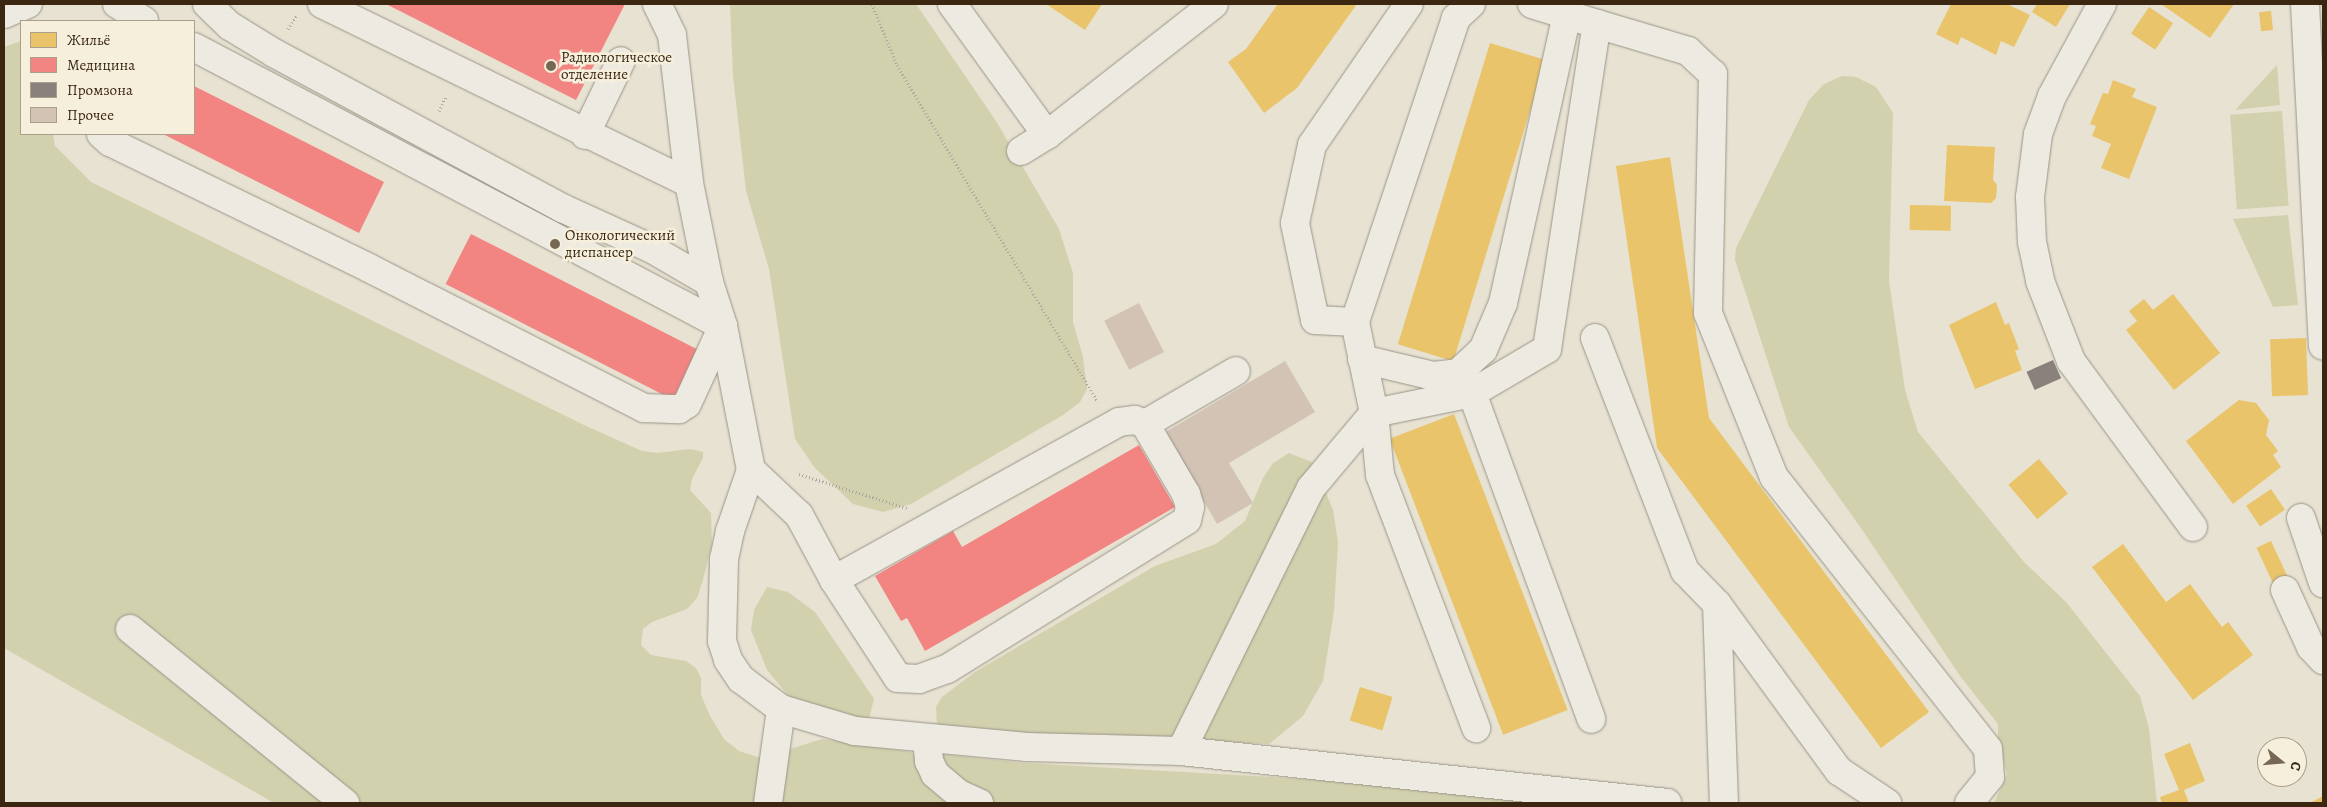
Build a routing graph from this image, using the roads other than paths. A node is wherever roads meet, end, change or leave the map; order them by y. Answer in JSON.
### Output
{"nodes":[{"id":1,"x":28,"y":4,"type":"edge"},
{"id":2,"x":117,"y":4,"type":"edge"},
{"id":3,"x":207,"y":4,"type":"edge"},
{"id":4,"x":322,"y":4,"type":"edge"},
{"id":5,"x":657,"y":4,"type":"edge"},
{"id":6,"x":952,"y":4,"type":"edge"},
{"id":7,"x":1214,"y":4,"type":"edge"},
{"id":8,"x":1410,"y":4,"type":"edge"},
{"id":9,"x":1471,"y":4,"type":"edge"},
{"id":10,"x":1532,"y":4,"type":"edge"},
{"id":11,"x":2102,"y":4,"type":"edge"},
{"id":12,"x":2305,"y":4,"type":"edge"},
{"id":13,"x":4,"y":14,"type":"edge"},
{"id":14,"x":1567,"y":14,"type":"junction"},
{"id":15,"x":141,"y":20,"type":"edge"},
{"id":16,"x":1597,"y":24,"type":"junction"},
{"id":17,"x":195,"y":48,"type":"edge"},
{"id":18,"x":621,"y":61,"type":"dead end"},
{"id":19,"x":103,"y":135,"type":"edge"},
{"id":20,"x":585,"y":135,"type":"junction"},
{"id":21,"x":1048,"y":136,"type":"junction"},
{"id":22,"x":1021,"y":151,"type":"dead end"},
{"id":23,"x":689,"y":184,"type":"junction"},
{"id":24,"x":709,"y":282,"type":"junction"},
{"id":25,"x":1355,"y":322,"type":"junction"},
{"id":26,"x":724,"y":326,"type":"junction"},
{"id":27,"x":1595,"y":338,"type":"dead end"},
{"id":28,"x":2323,"y":346,"type":"edge"},
{"id":29,"x":1362,"y":359,"type":"junction"},
{"id":30,"x":1236,"y":371,"type":"dead end"},
{"id":31,"x":1472,"y":393,"type":"junction"},
{"id":32,"x":1374,"y":412,"type":"junction"},
{"id":33,"x":1132,"y":423,"type":"junction"},
{"id":34,"x":759,"y":477,"type":"junction"},
{"id":35,"x":2301,"y":518,"type":"dead end"},
{"id":36,"x":2193,"y":527,"type":"dead end"},
{"id":37,"x":834,"y":580,"type":"junction"},
{"id":38,"x":2323,"y":583,"type":"edge"},
{"id":39,"x":2285,"y":590,"type":"dead end"},
{"id":40,"x":1717,"y":604,"type":"junction"},
{"id":41,"x":130,"y":628,"type":"dead end"},
{"id":42,"x":2323,"y":660,"type":"edge"},
{"id":43,"x":782,"y":709,"type":"junction"},
{"id":44,"x":1591,"y":719,"type":"dead end"},
{"id":45,"x":1476,"y":728,"type":"dead end"},
{"id":46,"x":927,"y":738,"type":"junction"},
{"id":47,"x":1181,"y":751,"type":"junction"},
{"id":48,"x":345,"y":803,"type":"edge"},
{"id":49,"x":768,"y":803,"type":"edge"},
{"id":50,"x":979,"y":803,"type":"edge"},
{"id":51,"x":1667,"y":803,"type":"edge"},
{"id":52,"x":1724,"y":803,"type":"edge"},
{"id":53,"x":1886,"y":803,"type":"edge"},
{"id":54,"x":1969,"y":803,"type":"edge"}],
"edges":[{"from":1,"to":13,"type":"street"},
{"from":2,"to":15,"type":"street"},
{"from":3,"to":24,"type":"street"},
{"from":4,"to":20,"type":"street"},
{"from":5,"to":23,"type":"street"},
{"from":6,"to":21,"type":"street"},
{"from":7,"to":21,"type":"street"},
{"from":8,"to":25,"type":"street"},
{"from":9,"to":25,"type":"street"},
{"from":10,"to":14,"type":"street"},
{"from":11,"to":36,"type":"street"},
{"from":12,"to":28,"type":"street"},
{"from":14,"to":16,"type":"street"},
{"from":14,"to":29,"type":"street"},
{"from":16,"to":31,"type":"street"},
{"from":16,"to":54,"type":"street"},
{"from":17,"to":26,"type":"street"},
{"from":18,"to":20,"type":"street"},
{"from":19,"to":26,"type":"street"},
{"from":20,"to":23,"type":"street"},
{"from":21,"to":22,"type":"street"},
{"from":23,"to":24,"type":"street"},
{"from":24,"to":26,"type":"street"},
{"from":25,"to":29,"type":"street"},
{"from":26,"to":34,"type":"street"},
{"from":27,"to":40,"type":"street"},
{"from":29,"to":32,"type":"street"},
{"from":30,"to":33,"type":"street"},
{"from":31,"to":32,"type":"street"},
{"from":31,"to":44,"type":"street"},
{"from":32,"to":45,"type":"street"},
{"from":32,"to":47,"type":"street"},
{"from":33,"to":37,"type":"street"},
{"from":33,"to":37,"type":"street"},
{"from":34,"to":37,"type":"street"},
{"from":34,"to":43,"type":"street"},
{"from":35,"to":38,"type":"street"},
{"from":39,"to":42,"type":"street"},
{"from":40,"to":52,"type":"street"},
{"from":40,"to":53,"type":"street"},
{"from":41,"to":48,"type":"street"},
{"from":43,"to":46,"type":"street"},
{"from":43,"to":49,"type":"street"},
{"from":46,"to":47,"type":"street"},
{"from":46,"to":50,"type":"street"},
{"from":47,"to":51,"type":"street"}]}
